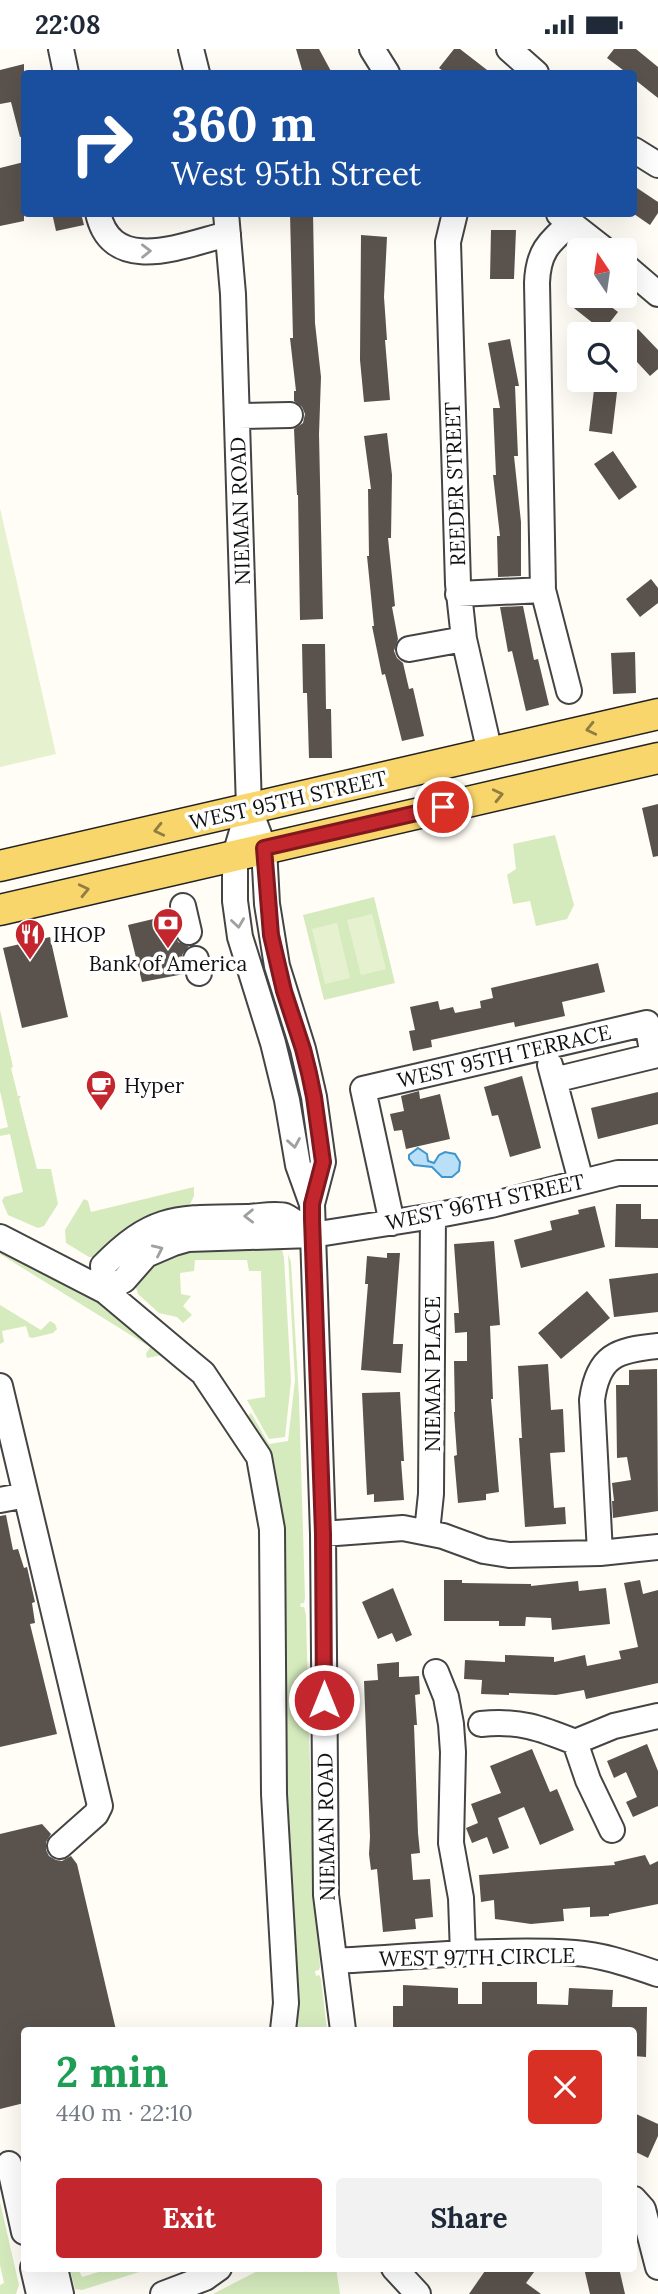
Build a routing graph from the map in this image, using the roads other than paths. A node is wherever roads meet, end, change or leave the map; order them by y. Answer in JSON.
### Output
{"nodes":[{"id":1,"x":61,"y":49,"type":"edge"},
{"id":2,"x":191,"y":49,"type":"edge"},
{"id":3,"x":372,"y":49,"type":"edge"},
{"id":4,"x":509,"y":49,"type":"edge"},
{"id":5,"x":65,"y":70,"type":"edge"},
{"id":6,"x":196,"y":70,"type":"edge"},
{"id":7,"x":385,"y":70,"type":"edge"},
{"id":8,"x":533,"y":70,"type":"edge"},
{"id":9,"x":637,"y":152,"type":"edge"},
{"id":10,"x":658,"y":165,"type":"edge"},
{"id":11,"x":99,"y":217,"type":"edge"},
{"id":12,"x":454,"y":217,"type":"edge"},
{"id":13,"x":565,"y":218,"type":"edge"},
{"id":14,"x":227,"y":224,"type":"edge"},
{"id":15,"x":590,"y":238,"type":"edge"},
{"id":16,"x":637,"y":276,"type":"edge"},
{"id":17,"x":658,"y":294,"type":"edge"},
{"id":18,"x":290,"y":415,"type":"dead end"},
{"id":19,"x":237,"y":417,"type":"junction"},
{"id":20,"x":543,"y":590,"type":"junction"},
{"id":21,"x":458,"y":594,"type":"junction"},
{"id":22,"x":464,"y":639,"type":"junction"},
{"id":23,"x":409,"y":649,"type":"dead end"},
{"id":24,"x":569,"y":691,"type":"dead end"},
{"id":25,"x":658,"y":714,"type":"edge"},
{"id":26,"x":490,"y":753,"type":"junction"},
{"id":27,"x":658,"y":758,"type":"edge"},
{"id":28,"x":249,"y":808,"type":"junction"},
{"id":29,"x":264,"y":848,"type":"junction"},
{"id":30,"x":235,"y":855,"type":"junction"},
{"id":31,"x":0,"y":866,"type":"edge"},
{"id":32,"x":183,"y":906,"type":"dead end"},
{"id":33,"x":0,"y":910,"type":"edge"},
{"id":34,"x":189,"y":932,"type":"dead end"},
{"id":35,"x":546,"y":1047,"type":"junction"},
{"id":36,"x":554,"y":1080,"type":"junction"},
{"id":37,"x":658,"y":1173,"type":"edge"},
{"id":38,"x":581,"y":1181,"type":"junction"},
{"id":39,"x":312,"y":1204,"type":"junction"},
{"id":40,"x":433,"y":1216,"type":"junction"},
{"id":41,"x":392,"y":1223,"type":"junction"},
{"id":42,"x":312,"y":1235,"type":"junction"},
{"id":43,"x":0,"y":1237,"type":"edge"},
{"id":44,"x":105,"y":1291,"type":"junction"},
{"id":45,"x":658,"y":1346,"type":"edge"},
{"id":46,"x":0,"y":1386,"type":"edge"},
{"id":47,"x":26,"y":1495,"type":"junction"},
{"id":48,"x":0,"y":1500,"type":"edge"},
{"id":49,"x":427,"y":1532,"type":"junction"},
{"id":50,"x":323,"y":1534,"type":"junction"},
{"id":51,"x":658,"y":1546,"type":"edge"},
{"id":52,"x":600,"y":1553,"type":"junction"},
{"id":53,"x":436,"y":1672,"type":"dead end"},
{"id":54,"x":658,"y":1716,"type":"edge"},
{"id":55,"x":481,"y":1724,"type":"dead end"},
{"id":56,"x":575,"y":1742,"type":"junction"},
{"id":57,"x":612,"y":1830,"type":"dead end"},
{"id":58,"x":60,"y":1846,"type":"dead end"},
{"id":59,"x":463,"y":1954,"type":"junction"},
{"id":60,"x":335,"y":1961,"type":"junction"},
{"id":61,"x":658,"y":1974,"type":"edge"},
{"id":62,"x":284,"y":2027,"type":"edge"},
{"id":63,"x":343,"y":2027,"type":"edge"},
{"id":64,"x":11,"y":2164,"type":"edge"},
{"id":65,"x":637,"y":2202,"type":"edge"},
{"id":66,"x":21,"y":2216,"type":"edge"},
{"id":67,"x":658,"y":2267,"type":"edge"},
{"id":68,"x":34,"y":2272,"type":"edge"},
{"id":69,"x":56,"y":2272,"type":"edge"},
{"id":70,"x":213,"y":2272,"type":"edge"},
{"id":71,"x":398,"y":2272,"type":"edge"},
{"id":72,"x":39,"y":2294,"type":"edge"},
{"id":73,"x":61,"y":2294,"type":"edge"},
{"id":74,"x":163,"y":2294,"type":"edge"},
{"id":75,"x":418,"y":2294,"type":"edge"}],
"edges":[{"from":1,"to":5,"type":"street"},
{"from":2,"to":6,"type":"street"},
{"from":3,"to":7,"type":"street"},
{"from":4,"to":8,"type":"street"},
{"from":9,"to":10,"type":"street"},
{"from":11,"to":14,"type":"street","one_way":true},
{"from":12,"to":21,"type":"street","name":"REEDER STREET"},
{"from":13,"to":15,"type":"street"},
{"from":13,"to":20,"type":"street"},
{"from":14,"to":19,"type":"street","name":"NIEMAN ROAD"},
{"from":16,"to":17,"type":"street"},
{"from":18,"to":19,"type":"street"},
{"from":19,"to":28,"type":"street","name":"NIEMAN ROAD"},
{"from":20,"to":21,"type":"street"},
{"from":20,"to":24,"type":"street"},
{"from":21,"to":22,"type":"street","name":"REEDER STREET"},
{"from":22,"to":23,"type":"street"},
{"from":22,"to":26,"type":"street","name":"REEDER STREET"},
{"from":25,"to":26,"type":"main road","name":"WEST 95TH STREET","one_way":true},
{"from":26,"to":28,"type":"main road","name":"WEST 95TH STREET"},
{"from":29,"to":27,"type":"main road","name":"WEST 95TH STREET","one_way":true},
{"from":28,"to":29,"type":"street","name":"NIEMAN ROAD"},
{"from":28,"to":30,"type":"street","name":"NIEMAN ROAD"},
{"from":28,"to":31,"type":"main road","name":"WEST 95TH STREET","one_way":true},
{"from":29,"to":30,"type":"main road","name":"WEST 95TH STREET"},
{"from":29,"to":39,"type":"street","name":"NIEMAN ROAD"},
{"from":33,"to":30,"type":"main road","name":"WEST 95TH STREET","one_way":true},
{"from":30,"to":39,"type":"street","name":"NIEMAN ROAD","one_way":true},
{"from":32,"to":34,"type":"street"},
{"from":35,"to":36,"type":"street"},
{"from":35,"to":36,"type":"street","name":"WEST 95TH TERRACE"},
{"from":35,"to":41,"type":"street","name":"WEST 95TH TERRACE"},
{"from":36,"to":38,"type":"street"},
{"from":37,"to":38,"type":"street","name":"WEST 96TH STREET"},
{"from":38,"to":40,"type":"street","name":"WEST 96TH STREET"},
{"from":39,"to":42,"type":"street","name":"NIEMAN ROAD"},
{"from":40,"to":41,"type":"street","name":"WEST 96TH STREET"},
{"from":40,"to":49,"type":"street","name":"NIEMAN PLACE"},
{"from":41,"to":42,"type":"street","name":"WEST 96TH STREET"},
{"from":42,"to":44,"type":"street","name":"WEST 96TH STREET"},
{"from":42,"to":50,"type":"street","name":"NIEMAN ROAD"},
{"from":43,"to":44,"type":"street"},
{"from":44,"to":62,"type":"street"},
{"from":45,"to":52,"type":"street"},
{"from":46,"to":47,"type":"street"},
{"from":47,"to":48,"type":"street"},
{"from":47,"to":58,"type":"street"},
{"from":49,"to":50,"type":"street"},
{"from":49,"to":52,"type":"street"},
{"from":50,"to":60,"type":"street","name":"NIEMAN ROAD"},
{"from":51,"to":52,"type":"street"},
{"from":53,"to":59,"type":"street"},
{"from":54,"to":56,"type":"street"},
{"from":55,"to":56,"type":"street"},
{"from":56,"to":57,"type":"street"},
{"from":59,"to":60,"type":"street","name":"WEST 97TH CIRCLE"},
{"from":59,"to":61,"type":"street","name":"WEST 97TH CIRCLE"},
{"from":60,"to":63,"type":"street","name":"NIEMAN ROAD"},
{"from":64,"to":66,"type":"street"},
{"from":65,"to":67,"type":"street"},
{"from":68,"to":72,"type":"street"},
{"from":69,"to":73,"type":"street"},
{"from":70,"to":74,"type":"street"},
{"from":71,"to":75,"type":"street"}]}
